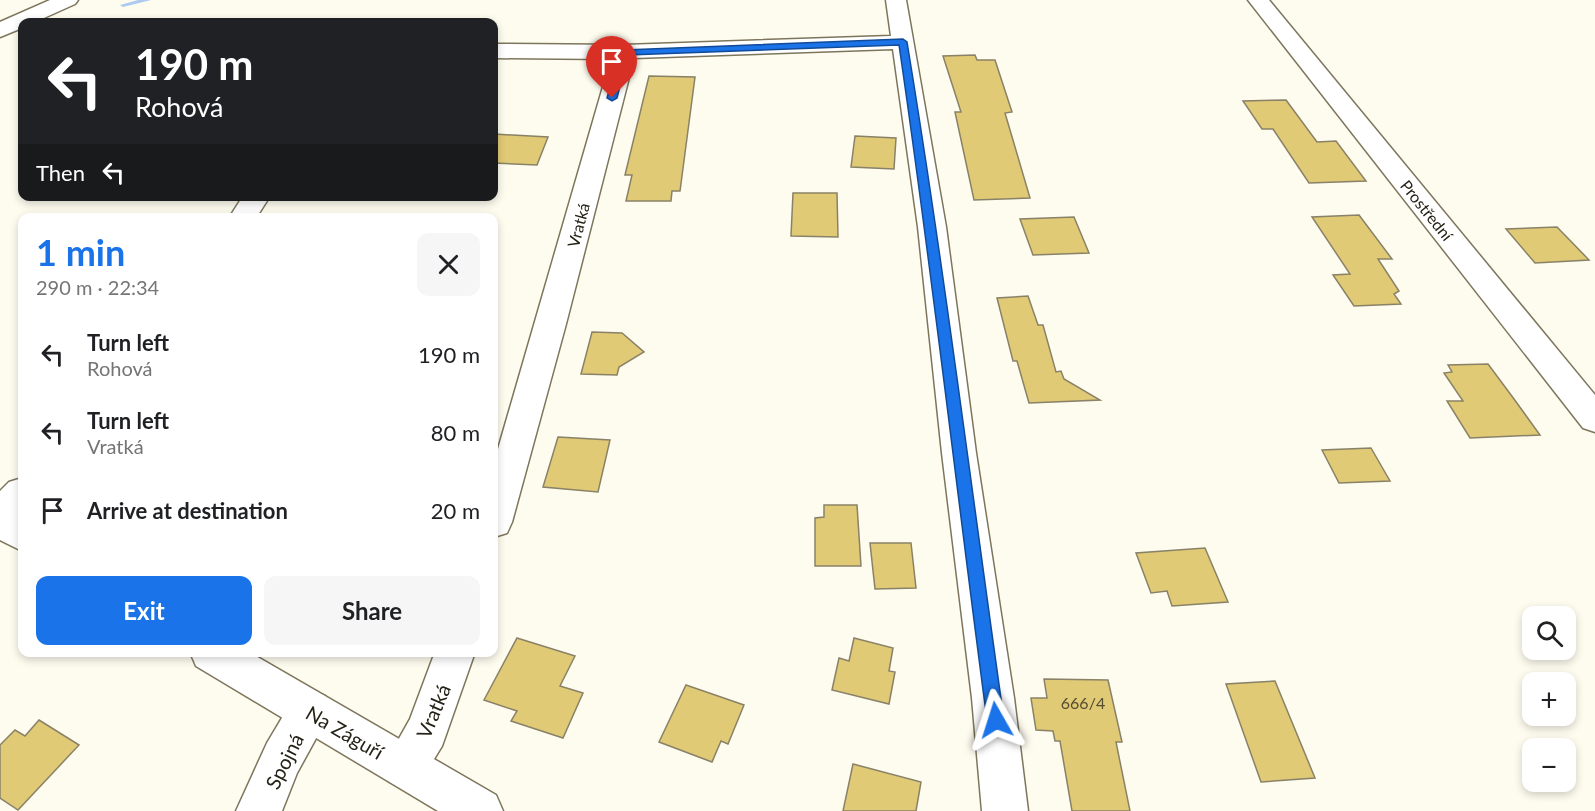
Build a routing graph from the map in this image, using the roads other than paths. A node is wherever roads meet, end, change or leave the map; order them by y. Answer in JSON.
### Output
{"nodes":[{"id":1,"x":68,"y":0,"type":"edge"},
{"id":2,"x":896,"y":0,"type":"edge"},
{"id":3,"x":1258,"y":0,"type":"edge"},
{"id":4,"x":27,"y":18,"type":"edge"},
{"id":5,"x":18,"y":22,"type":"edge"},
{"id":6,"x":0,"y":30,"type":"edge"},
{"id":7,"x":903,"y":42,"type":"junction"},
{"id":8,"x":498,"y":51,"type":"edge"},
{"id":9,"x":624,"y":52,"type":"junction"},
{"id":10,"x":1595,"y":420,"type":"edge"},
{"id":11,"x":18,"y":496,"type":"edge"},
{"id":12,"x":498,"y":508,"type":"edge"},
{"id":13,"x":0,"y":513,"type":"edge"},
{"id":14,"x":0,"y":520,"type":"edge"},
{"id":15,"x":18,"y":532,"type":"edge"},
{"id":16,"x":218,"y":657,"type":"edge"},
{"id":17,"x":452,"y":657,"type":"edge"},
{"id":18,"x":310,"y":711,"type":"junction"},
{"id":19,"x":405,"y":767,"type":"junction"},
{"id":20,"x":259,"y":811,"type":"edge"},
{"id":21,"x":480,"y":811,"type":"edge"},
{"id":22,"x":1005,"y":811,"type":"edge"}],
"edges":[{"from":1,"to":4,"type":"street"},
{"from":2,"to":7,"type":"street"},
{"from":3,"to":10,"type":"street","name":"Prostřední"},
{"from":5,"to":6,"type":"street"},
{"from":7,"to":9,"type":"street"},
{"from":7,"to":22,"type":"street"},
{"from":8,"to":9,"type":"street"},
{"from":9,"to":12,"type":"street","name":"Vratká"},
{"from":11,"to":13,"type":"street"},
{"from":14,"to":15,"type":"street"},
{"from":16,"to":18,"type":"street","name":"Na Záguří"},
{"from":17,"to":19,"type":"street","name":"Vratká"},
{"from":18,"to":19,"type":"street","name":"Na Záguří"},
{"from":18,"to":20,"type":"street","name":"Spojná"},
{"from":19,"to":21,"type":"street","name":"Na Záguří"}]}
